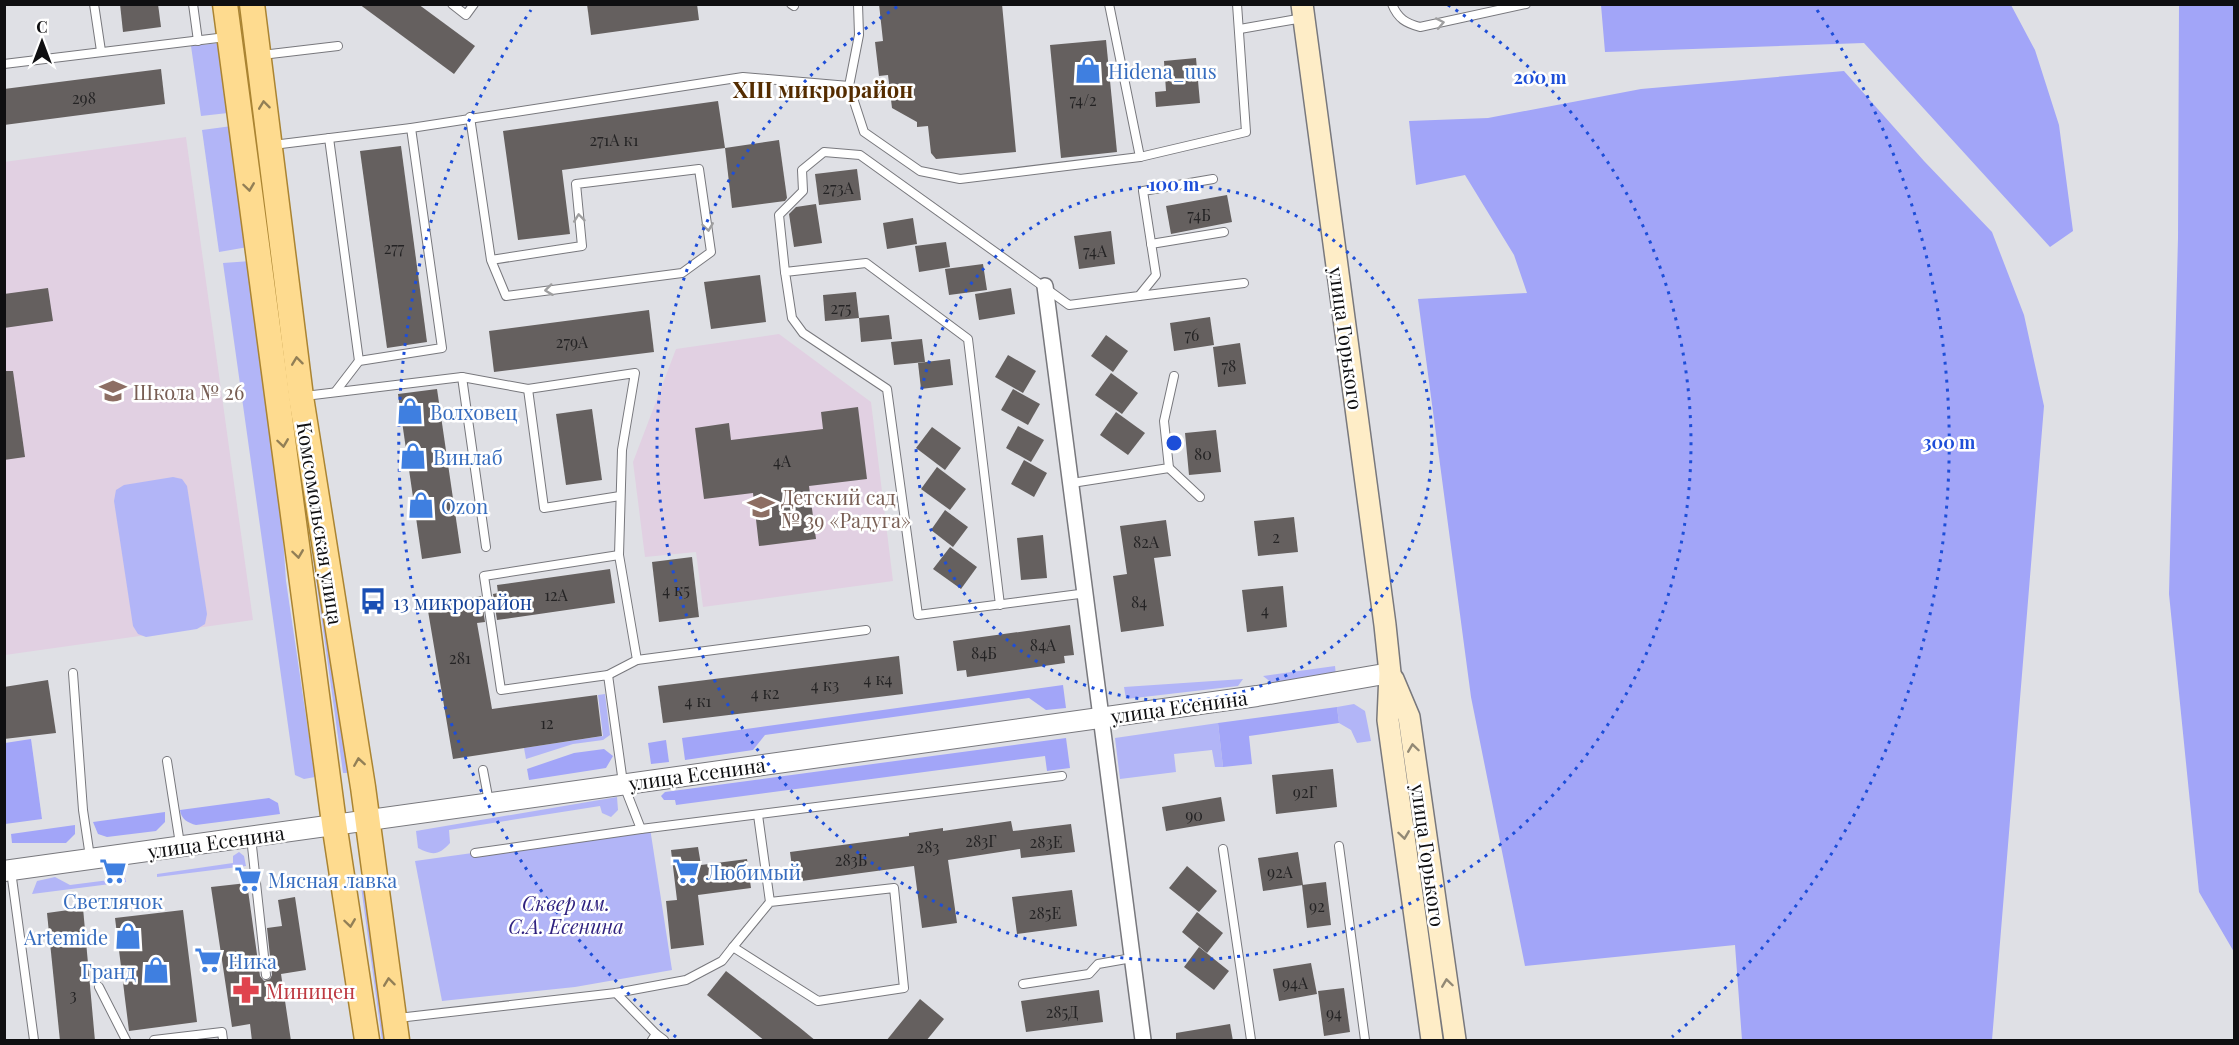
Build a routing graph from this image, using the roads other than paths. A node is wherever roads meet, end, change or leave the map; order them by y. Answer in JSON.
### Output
{"nodes":[{"id":1,"x":94,"y":4,"type":"edge"},
{"id":2,"x":193,"y":4,"type":"edge"},
{"id":3,"x":225,"y":4,"type":"edge"},
{"id":4,"x":252,"y":4,"type":"edge"},
{"id":5,"x":452,"y":4,"type":"edge"},
{"id":6,"x":474,"y":4,"type":"edge"},
{"id":7,"x":858,"y":4,"type":"edge"},
{"id":8,"x":1109,"y":4,"type":"edge"},
{"id":9,"x":1237,"y":4,"type":"edge"},
{"id":10,"x":1392,"y":4,"type":"edge"},
{"id":11,"x":1526,"y":4,"type":"edge"},
{"id":12,"x":1303,"y":11,"type":"edge"},
{"id":13,"x":1240,"y":28,"type":"junction"},
{"id":14,"x":229,"y":37,"type":"junction"},
{"id":15,"x":198,"y":41,"type":"junction"},
{"id":16,"x":338,"y":46,"type":"dead end"},
{"id":17,"x":101,"y":51,"type":"junction"},
{"id":18,"x":258,"y":56,"type":"junction"},
{"id":19,"x":4,"y":64,"type":"edge"},
{"id":20,"x":849,"y":86,"type":"junction"},
{"id":21,"x":470,"y":117,"type":"junction"},
{"id":22,"x":411,"y":128,"type":"junction"},
{"id":23,"x":329,"y":138,"type":"junction"},
{"id":24,"x":268,"y":145,"type":"junction"},
{"id":25,"x":1140,"y":157,"type":"junction"},
{"id":26,"x":1213,"y":179,"type":"dead end"},
{"id":27,"x":1224,"y":232,"type":"dead end"},
{"id":28,"x":1151,"y":244,"type":"junction"},
{"id":29,"x":490,"y":260,"type":"junction"},
{"id":30,"x":785,"y":272,"type":"junction"},
{"id":31,"x":1244,"y":283,"type":"dead end"},
{"id":32,"x":1046,"y":286,"type":"junction"},
{"id":33,"x":1139,"y":296,"type":"junction"},
{"id":34,"x":359,"y":361,"type":"junction"},
{"id":35,"x":1174,"y":376,"type":"dead end"},
{"id":36,"x":462,"y":377,"type":"junction"},
{"id":37,"x":528,"y":389,"type":"junction"},
{"id":38,"x":336,"y":391,"type":"junction"},
{"id":39,"x":289,"y":399,"type":"junction"},
{"id":40,"x":1169,"y":468,"type":"junction"},
{"id":41,"x":1072,"y":483,"type":"junction"},
{"id":42,"x":620,"y":496,"type":"junction"},
{"id":43,"x":1200,"y":497,"type":"dead end"},
{"id":44,"x":486,"y":547,"type":"dead end"},
{"id":45,"x":619,"y":555,"type":"junction"},
{"id":46,"x":1087,"y":592,"type":"junction"},
{"id":47,"x":1000,"y":605,"type":"junction"},
{"id":48,"x":866,"y":630,"type":"dead end"},
{"id":49,"x":637,"y":660,"type":"junction"},
{"id":50,"x":74,"y":673,"type":"dead end"},
{"id":51,"x":1390,"y":673,"type":"junction"},
{"id":52,"x":608,"y":675,"type":"junction"},
{"id":53,"x":1101,"y":716,"type":"junction"},
{"id":54,"x":166,"y":761,"type":"dead end"},
{"id":55,"x":483,"y":770,"type":"dead end"},
{"id":56,"x":1062,"y":776,"type":"dead end"},
{"id":57,"x":623,"y":783,"type":"junction"},
{"id":58,"x":489,"y":802,"type":"junction"},
{"id":59,"x":758,"y":814,"type":"junction"},
{"id":60,"x":368,"y":819,"type":"junction"},
{"id":61,"x":334,"y":823,"type":"junction"},
{"id":62,"x":641,"y":829,"type":"junction"},
{"id":63,"x":250,"y":836,"type":"junction"},
{"id":64,"x":180,"y":846,"type":"junction"},
{"id":65,"x":1339,"y":846,"type":"dead end"},
{"id":66,"x":1223,"y":849,"type":"dead end"},
{"id":67,"x":475,"y":853,"type":"dead end"},
{"id":68,"x":90,"y":859,"type":"junction"},
{"id":69,"x":7,"y":870,"type":"edge"},
{"id":70,"x":770,"y":902,"type":"junction"},
{"id":71,"x":733,"y":947,"type":"junction"},
{"id":72,"x":1132,"y":957,"type":"junction"},
{"id":73,"x":266,"y":975,"type":"dead end"},
{"id":74,"x":1023,"y":984,"type":"dead end"},
{"id":75,"x":99,"y":987,"type":"dead end"},
{"id":76,"x":616,"y":993,"type":"junction"},
{"id":77,"x":395,"y":1029,"type":"edge"},
{"id":78,"x":654,"y":1038,"type":"edge"},
{"id":79,"x":34,"y":1041,"type":"edge"},
{"id":80,"x":126,"y":1041,"type":"edge"},
{"id":81,"x":154,"y":1041,"type":"edge"},
{"id":82,"x":223,"y":1041,"type":"edge"},
{"id":83,"x":367,"y":1041,"type":"edge"},
{"id":84,"x":664,"y":1041,"type":"edge"},
{"id":85,"x":1143,"y":1041,"type":"edge"},
{"id":86,"x":1251,"y":1041,"type":"edge"},
{"id":87,"x":1365,"y":1041,"type":"edge"},
{"id":88,"x":1432,"y":1041,"type":"edge"},
{"id":89,"x":1455,"y":1041,"type":"edge"}],
"edges":[{"from":1,"to":17,"type":"lane"},
{"from":2,"to":15,"type":"lane"},
{"from":3,"to":14,"type":"main road","name":"Комсомольская улица"},
{"from":4,"to":18,"type":"main road","name":"Комсомольская улица"},
{"from":5,"to":6,"type":"lane"},
{"from":7,"to":20,"type":"lane"},
{"from":8,"to":25,"type":"lane"},
{"from":9,"to":13,"type":"lane"},
{"from":10,"to":11,"type":"lane","one_way":true},
{"from":12,"to":13,"type":"lane"},
{"from":12,"to":51,"type":"main road","name":"улица Горького"},
{"from":13,"to":25,"type":"lane"},
{"from":14,"to":15,"type":"lane"},
{"from":14,"to":39,"type":"main road","name":"Комсомольская улица","one_way":true},
{"from":15,"to":17,"type":"lane"},
{"from":16,"to":18,"type":"lane"},
{"from":17,"to":19,"type":"lane"},
{"from":24,"to":18,"type":"main road","name":"Комсомольская улица","one_way":true},
{"from":20,"to":21,"type":"lane"},
{"from":20,"to":25,"type":"lane"},
{"from":21,"to":22,"type":"lane"},
{"from":21,"to":29,"type":"lane"},
{"from":22,"to":23,"type":"lane"},
{"from":22,"to":34,"type":"lane"},
{"from":23,"to":24,"type":"lane"},
{"from":23,"to":34,"type":"lane"},
{"from":39,"to":24,"type":"main road","name":"Комсомольская улица","one_way":true},
{"from":26,"to":28,"type":"lane"},
{"from":27,"to":28,"type":"lane"},
{"from":28,"to":33,"type":"lane"},
{"from":29,"to":29,"type":"lane","one_way":true},
{"from":30,"to":32,"type":"lane"},
{"from":30,"to":47,"type":"lane"},
{"from":30,"to":47,"type":"lane"},
{"from":31,"to":33,"type":"lane"},
{"from":32,"to":33,"type":"lane"},
{"from":32,"to":41,"type":"street"},
{"from":34,"to":38,"type":"lane"},
{"from":35,"to":40,"type":"lane"},
{"from":36,"to":37,"type":"lane"},
{"from":36,"to":38,"type":"lane"},
{"from":36,"to":44,"type":"lane"},
{"from":37,"to":42,"type":"lane"},
{"from":37,"to":42,"type":"lane"},
{"from":38,"to":39,"type":"lane"},
{"from":60,"to":39,"type":"main road","name":"Комсомольская улица","one_way":true},
{"from":39,"to":61,"type":"main road","name":"Комсомольская улица","one_way":true},
{"from":40,"to":41,"type":"lane"},
{"from":40,"to":43,"type":"lane"},
{"from":41,"to":46,"type":"street"},
{"from":42,"to":45,"type":"lane"},
{"from":45,"to":49,"type":"lane"},
{"from":45,"to":52,"type":"lane"},
{"from":46,"to":47,"type":"lane"},
{"from":46,"to":53,"type":"street"},
{"from":48,"to":49,"type":"lane"},
{"from":49,"to":52,"type":"lane"},
{"from":50,"to":68,"type":"lane"},
{"from":51,"to":53,"type":"street","name":"улица Есенина"},
{"from":51,"to":88,"type":"main road","name":"улица Горького","one_way":true},
{"from":89,"to":51,"type":"main road","name":"улица Горького","one_way":true},
{"from":52,"to":57,"type":"lane"},
{"from":53,"to":57,"type":"street","name":"улица Есенина"},
{"from":53,"to":72,"type":"street"},
{"from":54,"to":64,"type":"lane"},
{"from":55,"to":58,"type":"lane"},
{"from":56,"to":59,"type":"lane"},
{"from":57,"to":58,"type":"street","name":"улица Есенина"},
{"from":57,"to":62,"type":"lane"},
{"from":58,"to":60,"type":"street","name":"улица Есенина"},
{"from":59,"to":62,"type":"lane"},
{"from":59,"to":70,"type":"lane"},
{"from":60,"to":61,"type":"street","name":"улица Есенина"},
{"from":77,"to":60,"type":"main road","name":"Комсомольская улица","one_way":true},
{"from":61,"to":63,"type":"street","name":"улица Есенина"},
{"from":61,"to":83,"type":"main road","name":"Комсомольская улица","one_way":true},
{"from":62,"to":67,"type":"lane"},
{"from":63,"to":64,"type":"street","name":"улица Есенина"},
{"from":63,"to":73,"type":"lane"},
{"from":64,"to":68,"type":"street","name":"улица Есенина"},
{"from":65,"to":87,"type":"lane"},
{"from":66,"to":86,"type":"lane"},
{"from":68,"to":69,"type":"street","name":"улица Есенина"},
{"from":69,"to":79,"type":"lane"},
{"from":70,"to":71,"type":"lane"},
{"from":70,"to":71,"type":"lane"},
{"from":71,"to":76,"type":"lane"},
{"from":72,"to":74,"type":"lane"},
{"from":72,"to":85,"type":"street"},
{"from":75,"to":80,"type":"lane"},
{"from":76,"to":77,"type":"lane"},
{"from":76,"to":78,"type":"lane"},
{"from":78,"to":84,"type":"lane"},
{"from":81,"to":82,"type":"lane"}]}
